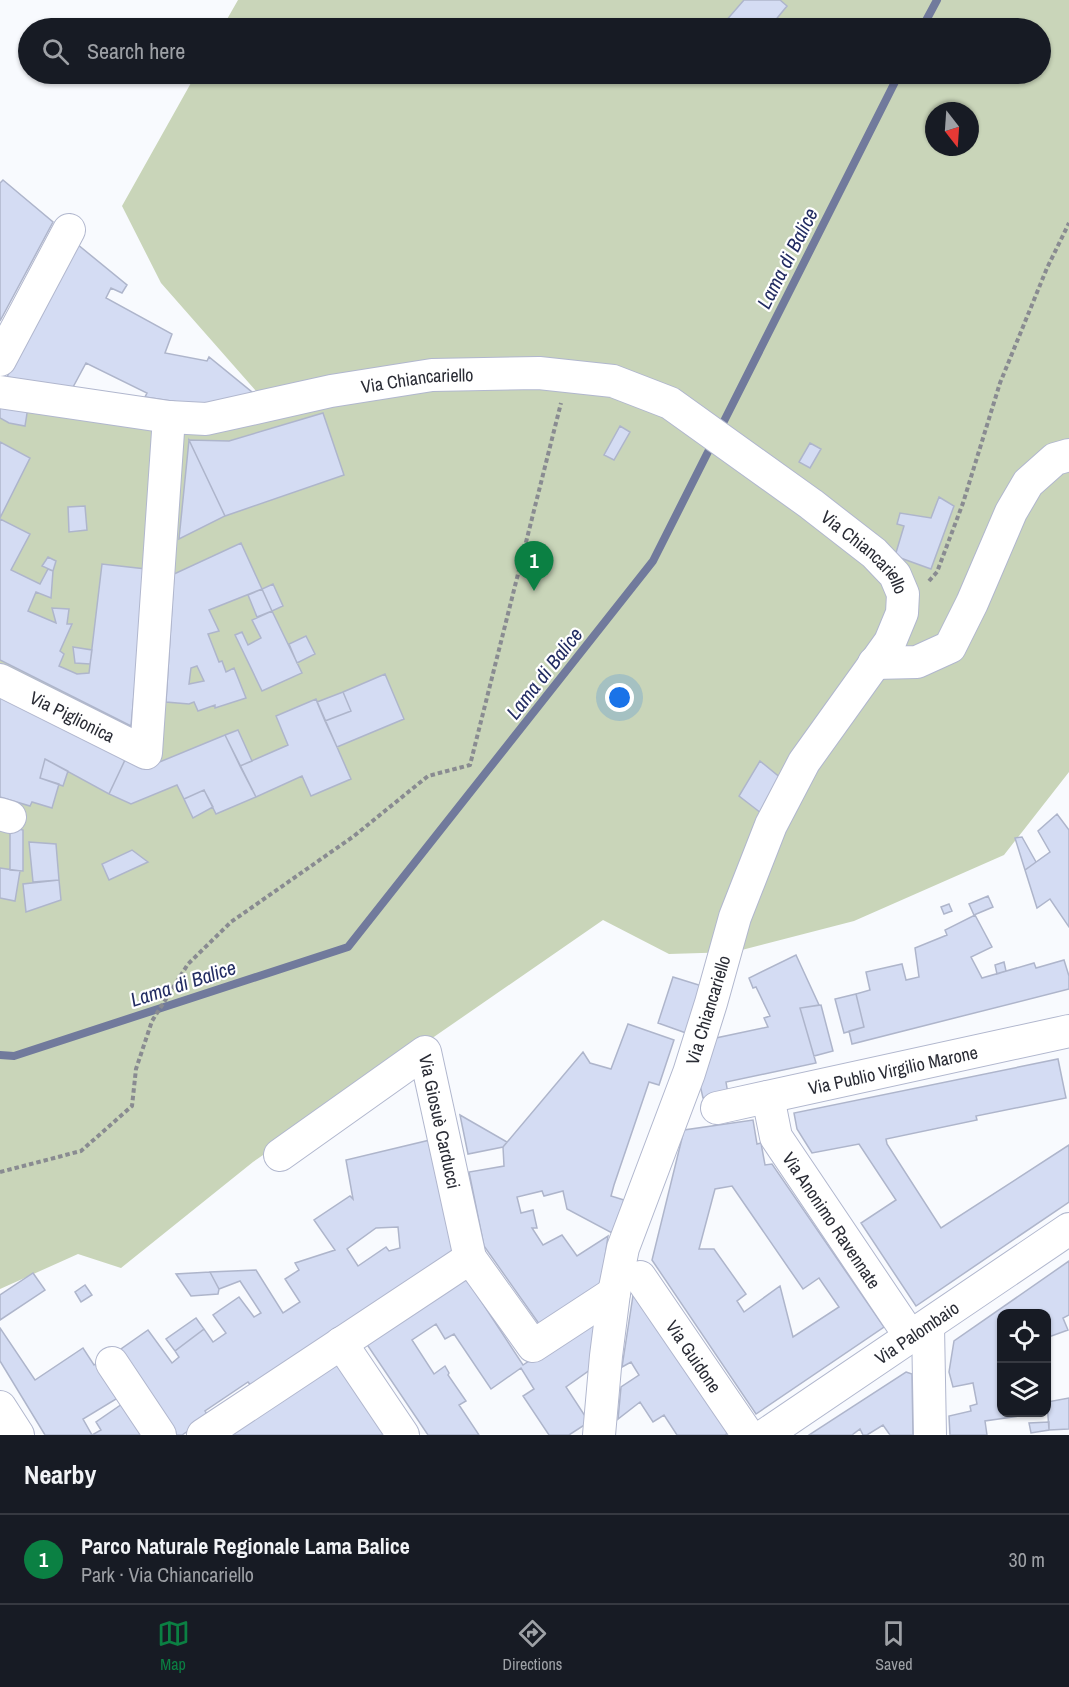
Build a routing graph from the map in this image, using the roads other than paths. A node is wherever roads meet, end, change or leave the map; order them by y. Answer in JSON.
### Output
{"nodes":[{"id":1,"x":69,"y":230,"type":"dead end"},
{"id":2,"x":0,"y":360,"type":"edge"},
{"id":3,"x":0,"y":392,"type":"edge"},
{"id":4,"x":169,"y":417,"type":"junction"},
{"id":5,"x":1069,"y":455,"type":"edge"},
{"id":6,"x":874,"y":663,"type":"junction"},
{"id":7,"x":0,"y":680,"type":"edge"},
{"id":8,"x":1069,"y":1031,"type":"edge"},
{"id":9,"x":768,"y":1097,"type":"junction"},
{"id":10,"x":717,"y":1108,"type":"dead end"},
{"id":11,"x":280,"y":1155,"type":"dead end"},
{"id":12,"x":1069,"y":1230,"type":"edge"},
{"id":13,"x":470,"y":1258,"type":"junction"},
{"id":14,"x":640,"y":1277,"type":"dead end"},
{"id":15,"x":614,"y":1293,"type":"junction"},
{"id":16,"x":919,"y":1331,"type":"junction"},
{"id":17,"x":341,"y":1343,"type":"junction"},
{"id":18,"x":112,"y":1363,"type":"dead end"},
{"id":19,"x":0,"y":1407,"type":"edge"},
{"id":20,"x":18,"y":1435,"type":"edge"},
{"id":21,"x":160,"y":1435,"type":"edge"},
{"id":22,"x":203,"y":1435,"type":"edge"},
{"id":23,"x":403,"y":1435,"type":"edge"},
{"id":24,"x":599,"y":1435,"type":"edge"},
{"id":25,"x":748,"y":1435,"type":"edge"},
{"id":26,"x":765,"y":1435,"type":"edge"},
{"id":27,"x":930,"y":1435,"type":"edge"}],
"edges":[{"from":1,"to":2,"type":"street"},
{"from":3,"to":4,"type":"street","name":"Via Chiancariello"},
{"from":4,"to":6,"type":"street","name":"Via Chiancariello"},
{"from":4,"to":7,"type":"street","name":"Via Piglionica"},
{"from":5,"to":6,"type":"street"},
{"from":6,"to":15,"type":"street","name":"Via Chiancariello"},
{"from":8,"to":9,"type":"street","name":"Via Publio Virgilio Marone"},
{"from":9,"to":10,"type":"street","name":"Via Publio Virgilio Marone"},
{"from":9,"to":16,"type":"street","name":"Via Anonimo Ravennate"},
{"from":11,"to":13,"type":"street","name":"Via Giosuè Carducci"},
{"from":12,"to":16,"type":"street","name":"Via Palombaio"},
{"from":13,"to":15,"type":"street","name":"Via Giosuè Carducci"},
{"from":13,"to":17,"type":"street"},
{"from":14,"to":25,"type":"street","name":"Via Guidone"},
{"from":15,"to":24,"type":"street","name":"Via Chiancariello"},
{"from":16,"to":26,"type":"street","name":"Via Palombaio"},
{"from":16,"to":27,"type":"street"},
{"from":17,"to":22,"type":"street"},
{"from":17,"to":23,"type":"street"},
{"from":18,"to":21,"type":"street"},
{"from":19,"to":20,"type":"street"}]}
